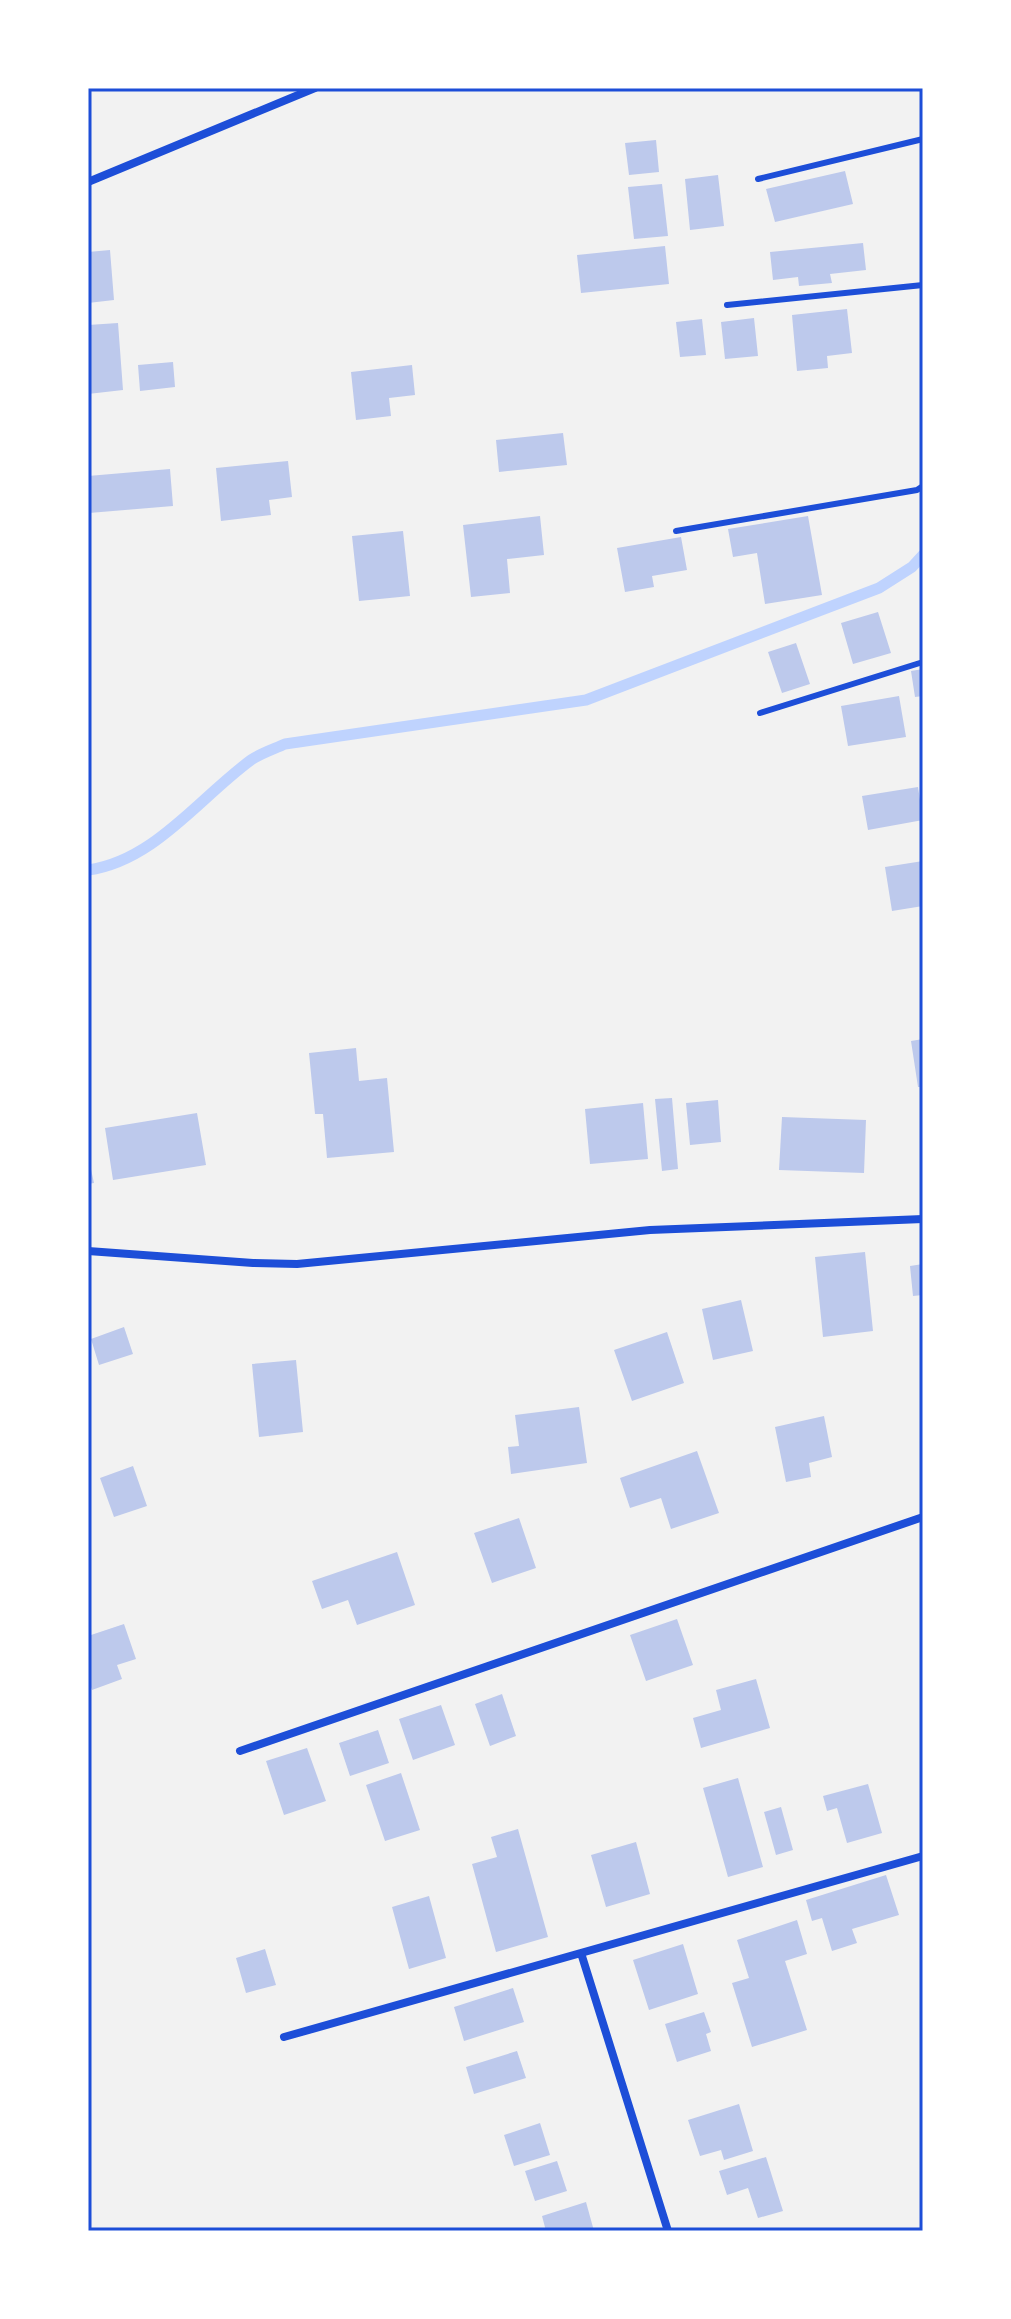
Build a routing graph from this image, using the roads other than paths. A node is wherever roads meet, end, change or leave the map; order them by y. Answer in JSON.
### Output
{"nodes":[{"id":1,"x":315,"y":88,"type":"edge"},
{"id":2,"x":923,"y":139,"type":"edge"},
{"id":3,"x":758,"y":179,"type":"dead end"},
{"id":4,"x":88,"y":182,"type":"edge"},
{"id":5,"x":923,"y":285,"type":"edge"},
{"id":6,"x":727,"y":305,"type":"dead end"},
{"id":7,"x":923,"y":486,"type":"edge"},
{"id":8,"x":676,"y":531,"type":"dead end"},
{"id":9,"x":923,"y":662,"type":"edge"},
{"id":10,"x":760,"y":713,"type":"dead end"},
{"id":11,"x":923,"y":1219,"type":"edge"},
{"id":12,"x":88,"y":1251,"type":"edge"},
{"id":13,"x":923,"y":1517,"type":"edge"},
{"id":14,"x":240,"y":1751,"type":"dead end"},
{"id":15,"x":923,"y":1856,"type":"edge"},
{"id":16,"x":581,"y":1953,"type":"junction"},
{"id":17,"x":284,"y":2037,"type":"dead end"},
{"id":18,"x":668,"y":2231,"type":"edge"}],
"edges":[{"from":1,"to":4,"type":"street"},
{"from":2,"to":3,"type":"lane"},
{"from":5,"to":6,"type":"lane"},
{"from":7,"to":8,"type":"lane"},
{"from":9,"to":10,"type":"lane"},
{"from":11,"to":12,"type":"street"},
{"from":13,"to":14,"type":"street"},
{"from":15,"to":16,"type":"street"},
{"from":16,"to":17,"type":"street"},
{"from":16,"to":18,"type":"street"}]}
